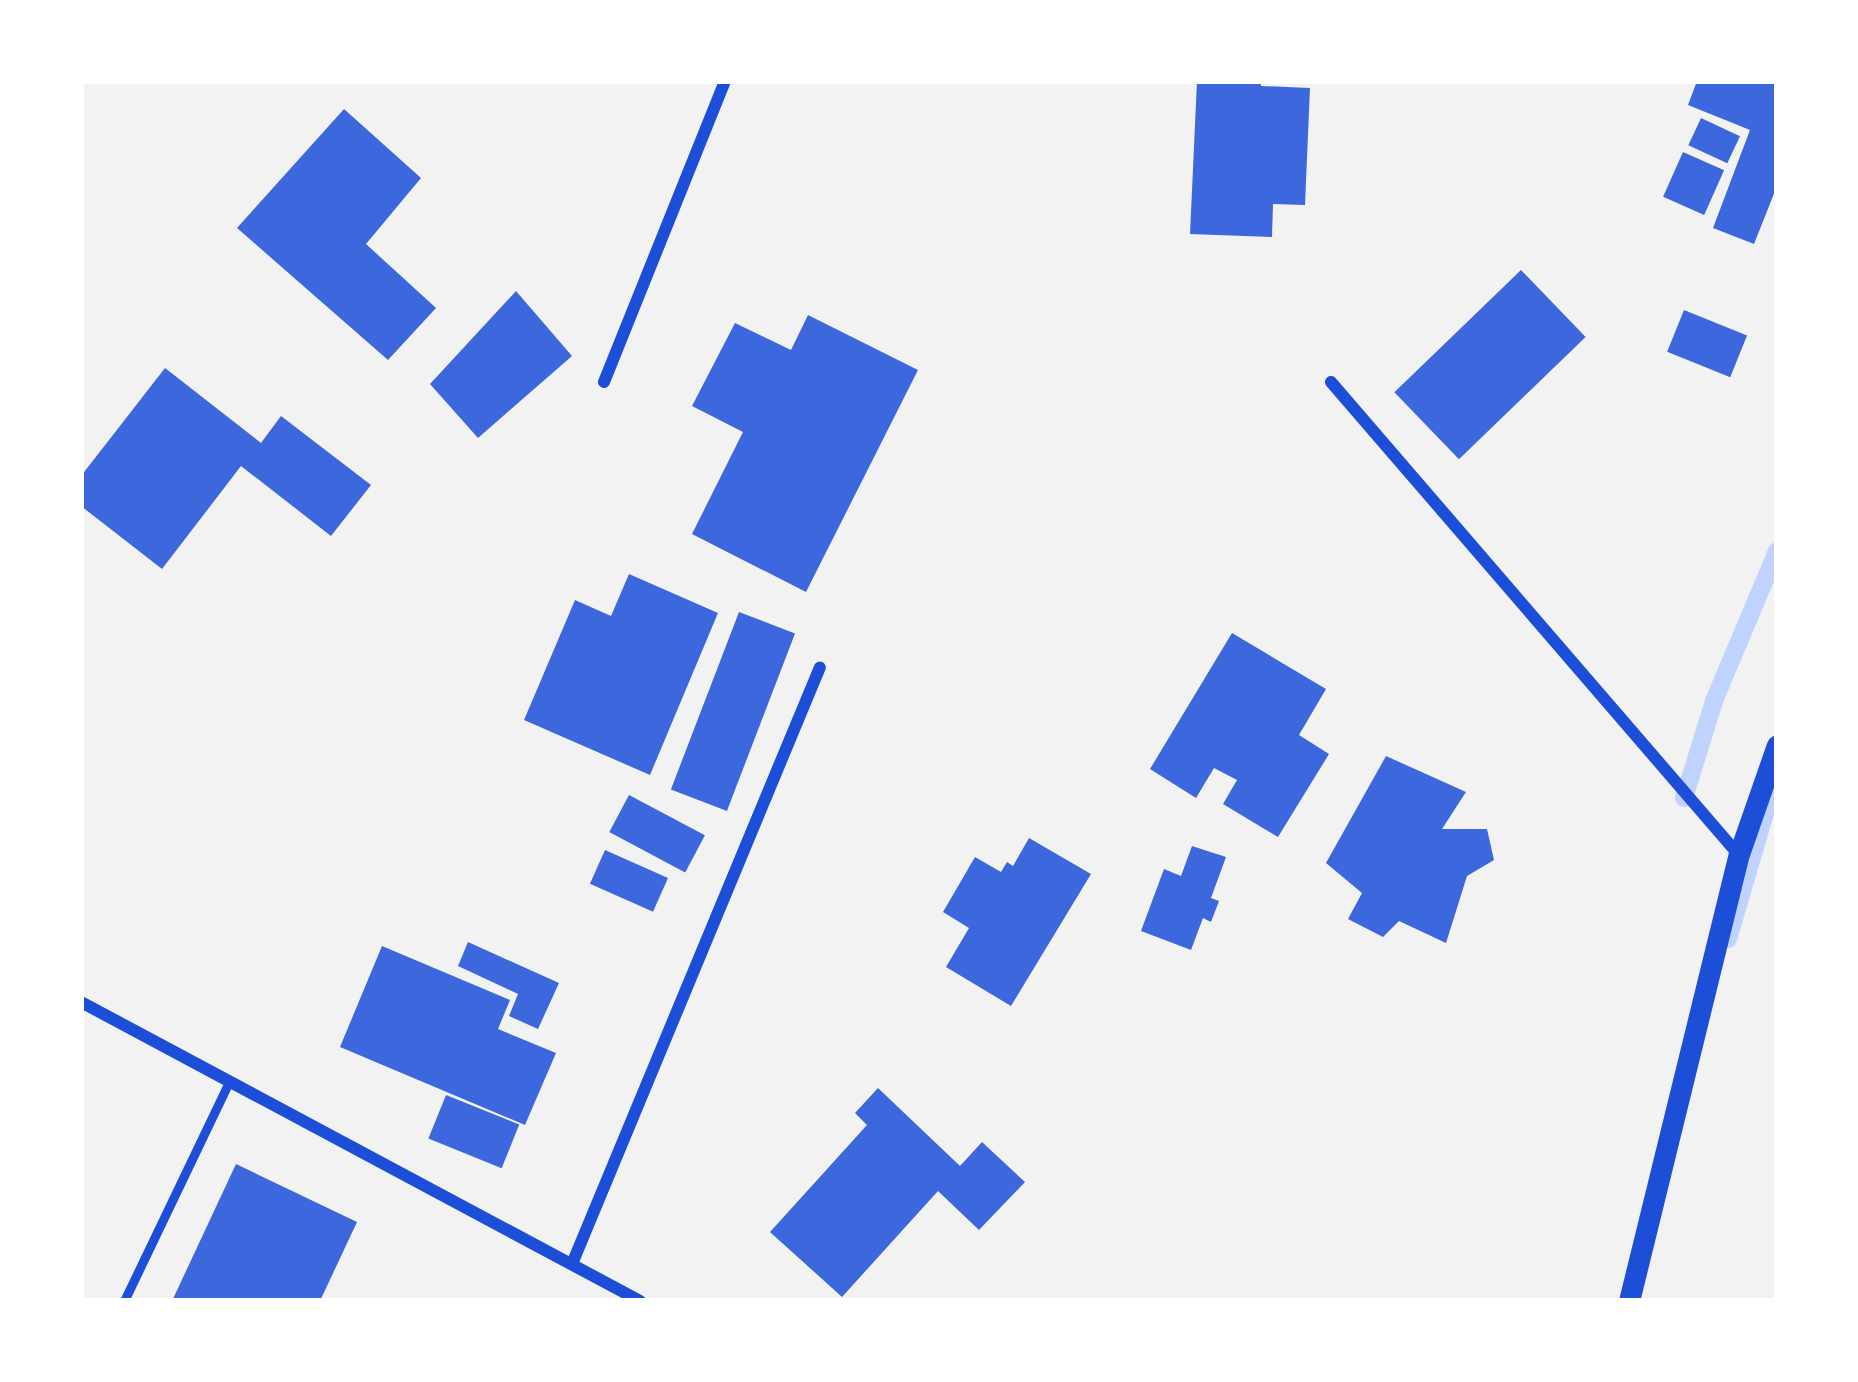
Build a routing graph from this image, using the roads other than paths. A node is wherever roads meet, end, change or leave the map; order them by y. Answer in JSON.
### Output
{"nodes":[{"id":1,"x":725,"y":81,"type":"edge"},
{"id":2,"x":604,"y":382,"type":"dead end"},
{"id":3,"x":1331,"y":382,"type":"dead end"},
{"id":4,"x":820,"y":667,"type":"dead end"},
{"id":5,"x":1777,"y":746,"type":"edge"},
{"id":6,"x":1739,"y":854,"type":"junction"},
{"id":7,"x":81,"y":1002,"type":"edge"},
{"id":8,"x":229,"y":1082,"type":"junction"},
{"id":9,"x":572,"y":1264,"type":"junction"},
{"id":10,"x":124,"y":1301,"type":"edge"},
{"id":11,"x":640,"y":1301,"type":"edge"},
{"id":12,"x":1629,"y":1301,"type":"edge"}],
"edges":[{"from":1,"to":2,"type":"street"},
{"from":3,"to":6,"type":"street"},
{"from":4,"to":9,"type":"street"},
{"from":5,"to":6,"type":"street"},
{"from":6,"to":12,"type":"street"},
{"from":7,"to":8,"type":"street"},
{"from":8,"to":9,"type":"street"},
{"from":8,"to":10,"type":"lane"},
{"from":9,"to":11,"type":"street"}]}
